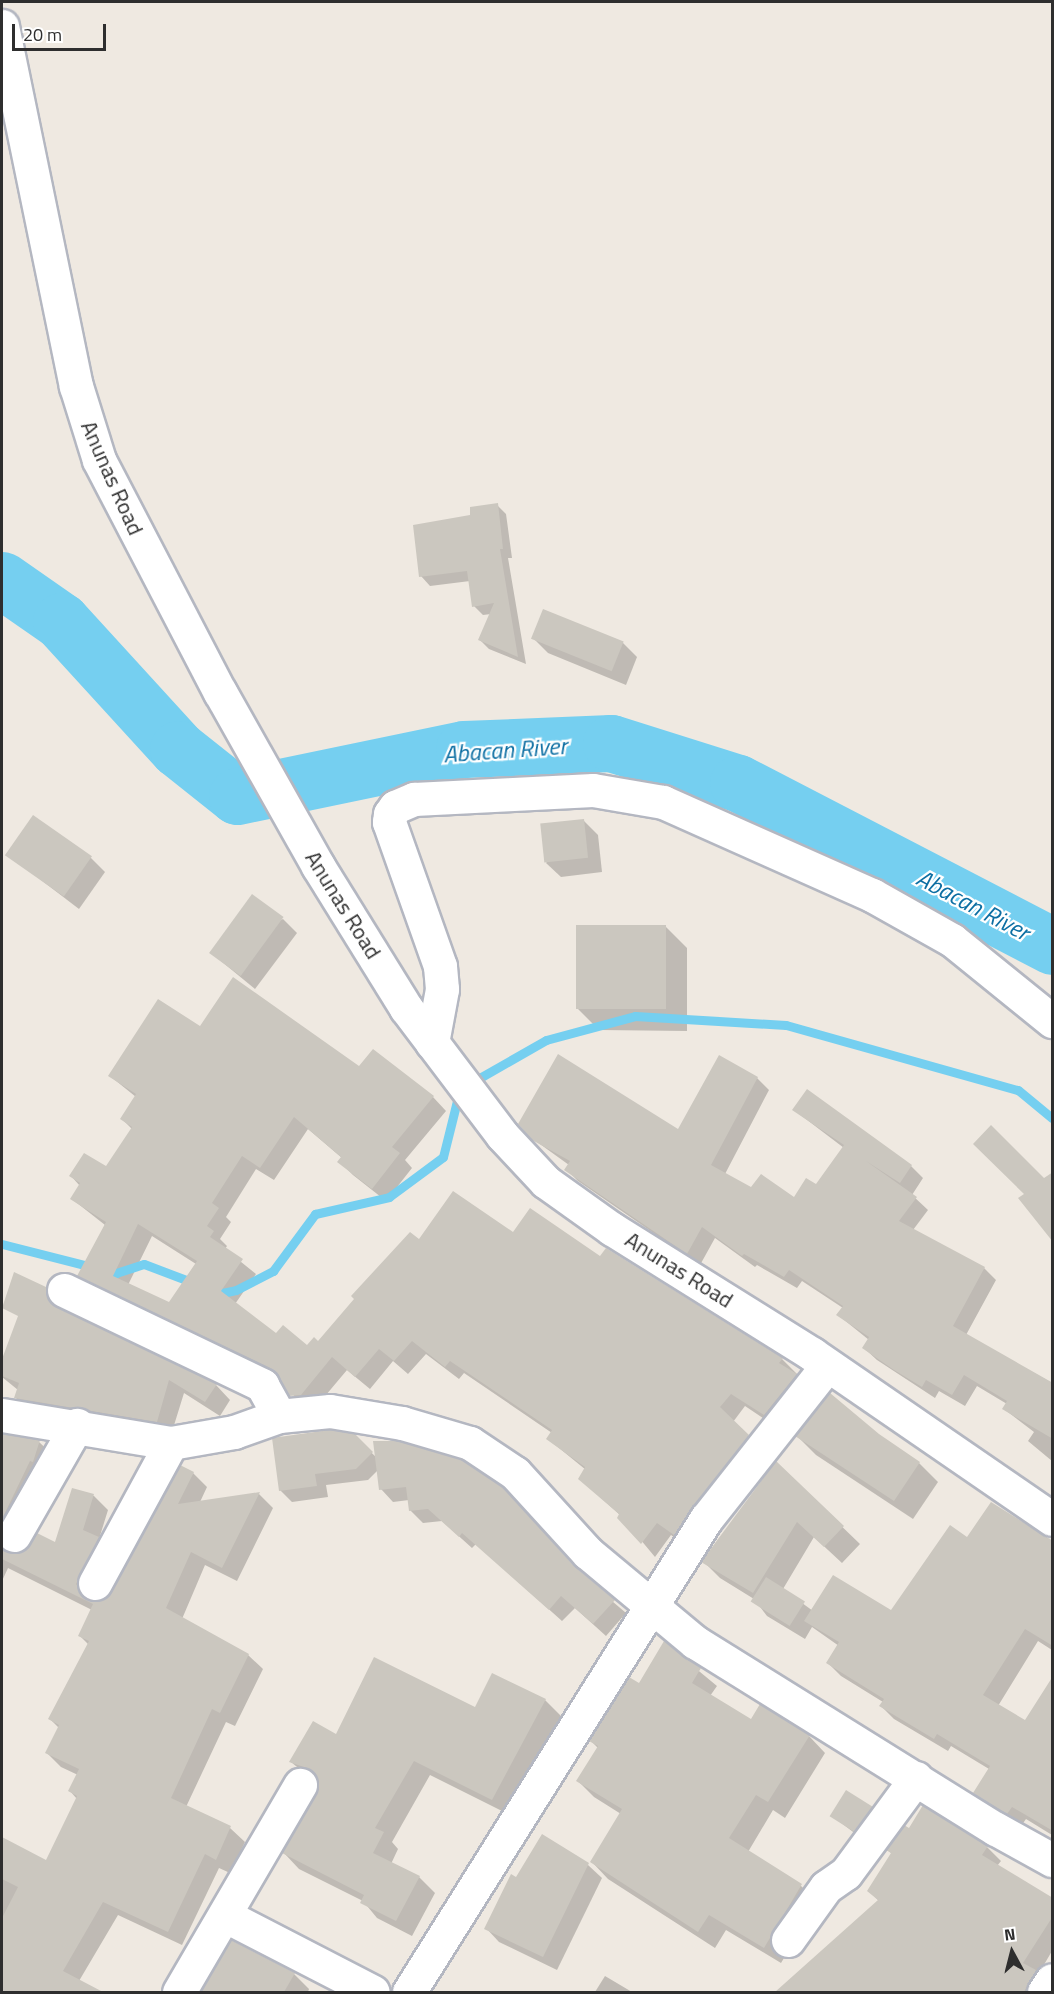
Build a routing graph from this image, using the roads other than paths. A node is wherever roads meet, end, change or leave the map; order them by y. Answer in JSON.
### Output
{"nodes":[{"id":1,"x":2,"y":26,"type":"edge"},
{"id":2,"x":1053,"y":1021,"type":"edge"},
{"id":3,"x":436,"y":1049,"type":"junction"},
{"id":4,"x":64,"y":1290,"type":"dead end"},
{"id":5,"x":827,"y":1366,"type":"junction"},
{"id":6,"x":2,"y":1415,"type":"edge"},
{"id":7,"x":279,"y":1416,"type":"junction"},
{"id":8,"x":77,"y":1425,"type":"junction"},
{"id":9,"x":171,"y":1443,"type":"junction"},
{"id":10,"x":1053,"y":1519,"type":"edge"},
{"id":11,"x":14,"y":1535,"type":"dead end"},
{"id":12,"x":94,"y":1583,"type":"dead end"},
{"id":13,"x":650,"y":1605,"type":"junction"},
{"id":14,"x":916,"y":1778,"type":"junction"},
{"id":15,"x":300,"y":1785,"type":"dead end"},
{"id":16,"x":1053,"y":1860,"type":"edge"},
{"id":17,"x":226,"y":1916,"type":"junction"},
{"id":18,"x":788,"y":1940,"type":"dead end"},
{"id":19,"x":1053,"y":1980,"type":"edge"},
{"id":20,"x":179,"y":1992,"type":"edge"},
{"id":21,"x":373,"y":1992,"type":"edge"},
{"id":22,"x":409,"y":1992,"type":"edge"},
{"id":23,"x":1044,"y":1992,"type":"edge"}],
"edges":[{"from":1,"to":3,"type":"street","name":"Anunas Road"},
{"from":2,"to":3,"type":"street"},
{"from":3,"to":5,"type":"street","name":"Anunas Road"},
{"from":4,"to":7,"type":"street"},
{"from":5,"to":10,"type":"street","name":"Anunas Road"},
{"from":5,"to":13,"type":"street"},
{"from":6,"to":8,"type":"street"},
{"from":7,"to":9,"type":"street"},
{"from":7,"to":13,"type":"street"},
{"from":8,"to":9,"type":"street"},
{"from":8,"to":11,"type":"street"},
{"from":9,"to":12,"type":"street"},
{"from":13,"to":14,"type":"street"},
{"from":13,"to":22,"type":"street"},
{"from":14,"to":16,"type":"street"},
{"from":14,"to":18,"type":"street"},
{"from":15,"to":17,"type":"street"},
{"from":17,"to":20,"type":"street"},
{"from":17,"to":21,"type":"street"},
{"from":19,"to":23,"type":"street"}]}
